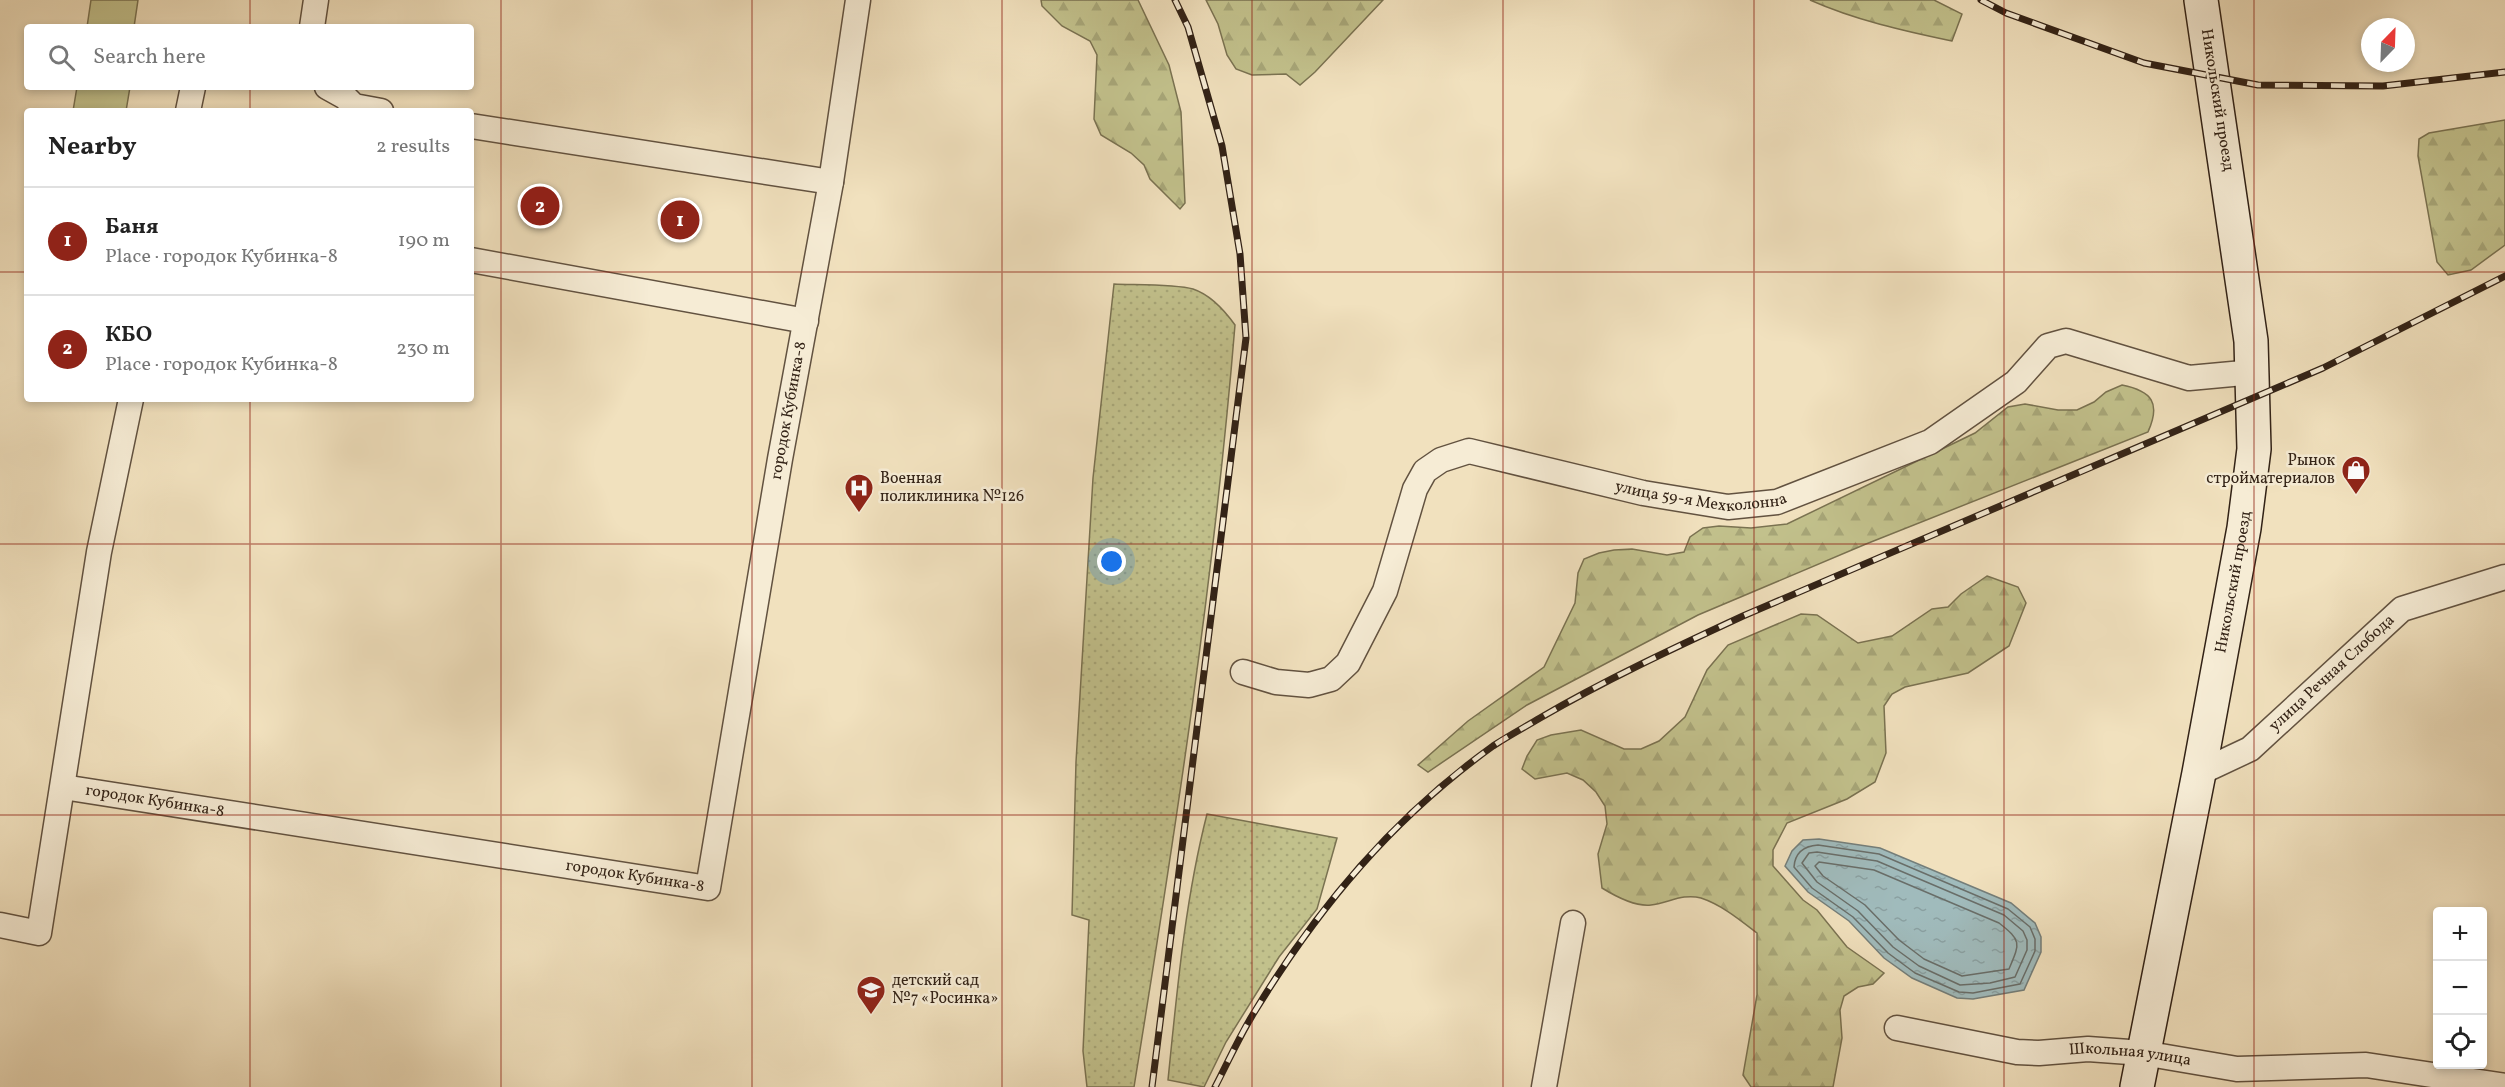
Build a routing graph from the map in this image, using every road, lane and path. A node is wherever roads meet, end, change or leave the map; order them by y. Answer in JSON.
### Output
{"nodes":[{"id":1,"x":316,"y":0,"type":"edge"},
{"id":2,"x":858,"y":0,"type":"edge"},
{"id":3,"x":2201,"y":0,"type":"edge"},
{"id":4,"x":312,"y":24,"type":"edge"},
{"id":5,"x":192,"y":90,"type":"edge"},
{"id":6,"x":332,"y":90,"type":"edge"},
{"id":7,"x":189,"y":108,"type":"edge"},
{"id":8,"x":365,"y":108,"type":"edge"},
{"id":9,"x":474,"y":126,"type":"edge"},
{"id":10,"x":831,"y":182,"type":"junction"},
{"id":11,"x":474,"y":261,"type":"edge"},
{"id":12,"x":806,"y":321,"type":"junction"},
{"id":13,"x":2254,"y":372,"type":"junction"},
{"id":14,"x":130,"y":402,"type":"edge"},
{"id":15,"x":2505,"y":577,"type":"edge"},
{"id":16,"x":1243,"y":672,"type":"dead end"},
{"id":17,"x":2199,"y":773,"type":"junction"},
{"id":18,"x":63,"y":787,"type":"junction"},
{"id":19,"x":1573,"y":923,"type":"dead end"},
{"id":20,"x":0,"y":926,"type":"edge"},
{"id":21,"x":1898,"y":1028,"type":"dead end"},
{"id":22,"x":2143,"y":1053,"type":"junction"},
{"id":23,"x":2505,"y":1086,"type":"edge"},
{"id":24,"x":1544,"y":1087,"type":"edge"},
{"id":25,"x":2137,"y":1087,"type":"edge"}],
"edges":[{"from":1,"to":4,"type":"street"},
{"from":2,"to":10,"type":"street","name":"городок Кубинка-8"},
{"from":3,"to":13,"type":"main road","name":"Никольский проезд"},
{"from":5,"to":7,"type":"street"},
{"from":6,"to":8,"type":"street"},
{"from":9,"to":10,"type":"street"},
{"from":10,"to":12,"type":"street","name":"городок Кубинка-8"},
{"from":11,"to":12,"type":"street","name":"городок Кубинка-8"},
{"from":12,"to":18,"type":"street","name":"городок Кубинка-8"},
{"from":13,"to":16,"type":"street","name":"улица 59-я Мехколонна"},
{"from":13,"to":17,"type":"main road","name":"Никольский проезд"},
{"from":14,"to":18,"type":"street","name":"городок Кубинка-8"},
{"from":15,"to":17,"type":"street","name":"улица Речная Слобода"},
{"from":17,"to":22,"type":"main road","name":"Никольский проезд"},
{"from":18,"to":20,"type":"street","name":"городок Кубинка-8"},
{"from":19,"to":24,"type":"street"},
{"from":21,"to":22,"type":"street","name":"Школьная улица"},
{"from":22,"to":23,"type":"street","name":"Школьная улица"},
{"from":22,"to":25,"type":"main road","name":"Никольский проезд"}]}
